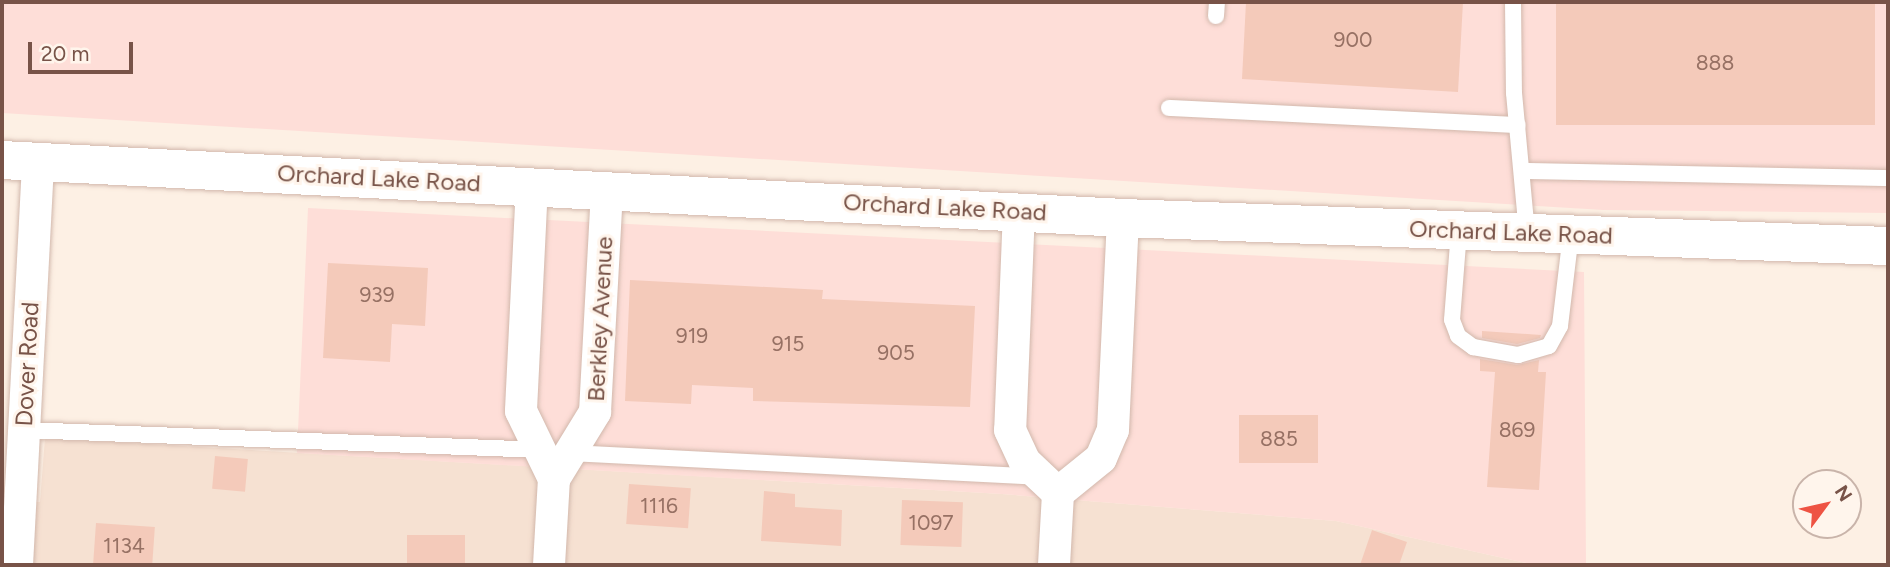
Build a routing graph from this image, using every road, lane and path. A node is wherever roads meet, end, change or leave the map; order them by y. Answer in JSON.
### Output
{"nodes":[{"id":1,"x":1513,"y":2,"type":"edge"},
{"id":2,"x":1169,"y":108,"type":"dead end"},
{"id":3,"x":1518,"y":125,"type":"junction"},
{"id":4,"x":20,"y":161,"type":"edge"},
{"id":5,"x":1524,"y":171,"type":"junction"},
{"id":6,"x":1888,"y":178,"type":"edge"},
{"id":7,"x":533,"y":186,"type":"junction"},
{"id":8,"x":607,"y":189,"type":"junction"},
{"id":9,"x":1019,"y":209,"type":"junction"},
{"id":10,"x":1123,"y":218,"type":"junction"},
{"id":11,"x":1459,"y":230,"type":"junction"},
{"id":12,"x":1527,"y":233,"type":"junction"},
{"id":13,"x":1571,"y":234,"type":"junction"},
{"id":14,"x":1888,"y":246,"type":"edge"},
{"id":15,"x":24,"y":430,"type":"junction"},
{"id":16,"x":538,"y":450,"type":"junction"},
{"id":17,"x":572,"y":453,"type":"junction"},
{"id":18,"x":554,"y":480,"type":"junction"},
{"id":19,"x":1048,"y":485,"type":"junction"},
{"id":20,"x":11,"y":487,"type":"edge"},
{"id":21,"x":17,"y":565,"type":"edge"},
{"id":22,"x":549,"y":565,"type":"edge"},
{"id":23,"x":1054,"y":565,"type":"edge"}],
"edges":[{"from":1,"to":3,"type":"lane"},
{"from":2,"to":3,"type":"lane"},
{"from":3,"to":5,"type":"lane"},
{"from":4,"to":7,"type":"main road","name":"Orchard Lake Road"},
{"from":4,"to":15,"type":"street","name":"Dover Road"},
{"from":5,"to":6,"type":"lane"},
{"from":5,"to":12,"type":"lane"},
{"from":7,"to":8,"type":"main road","name":"Orchard Lake Road"},
{"from":7,"to":16,"type":"street"},
{"from":8,"to":9,"type":"main road","name":"Orchard Lake Road"},
{"from":8,"to":17,"type":"street","name":"Berkley Avenue"},
{"from":9,"to":10,"type":"main road","name":"Orchard Lake Road"},
{"from":9,"to":19,"type":"street"},
{"from":10,"to":11,"type":"main road","name":"Orchard Lake Road"},
{"from":10,"to":19,"type":"street"},
{"from":11,"to":12,"type":"main road","name":"Orchard Lake Road"},
{"from":11,"to":13,"type":"lane"},
{"from":12,"to":13,"type":"main road","name":"Orchard Lake Road"},
{"from":13,"to":14,"type":"main road","name":"Orchard Lake Road"},
{"from":15,"to":16,"type":"lane"},
{"from":15,"to":20,"type":"street","name":"Dover Road"},
{"from":16,"to":17,"type":"lane"},
{"from":16,"to":18,"type":"street"},
{"from":17,"to":18,"type":"street","name":"Berkley Avenue"},
{"from":17,"to":19,"type":"lane"},
{"from":18,"to":22,"type":"street"},
{"from":19,"to":23,"type":"street"},
{"from":20,"to":21,"type":"street","name":"Dover Road"}]}
